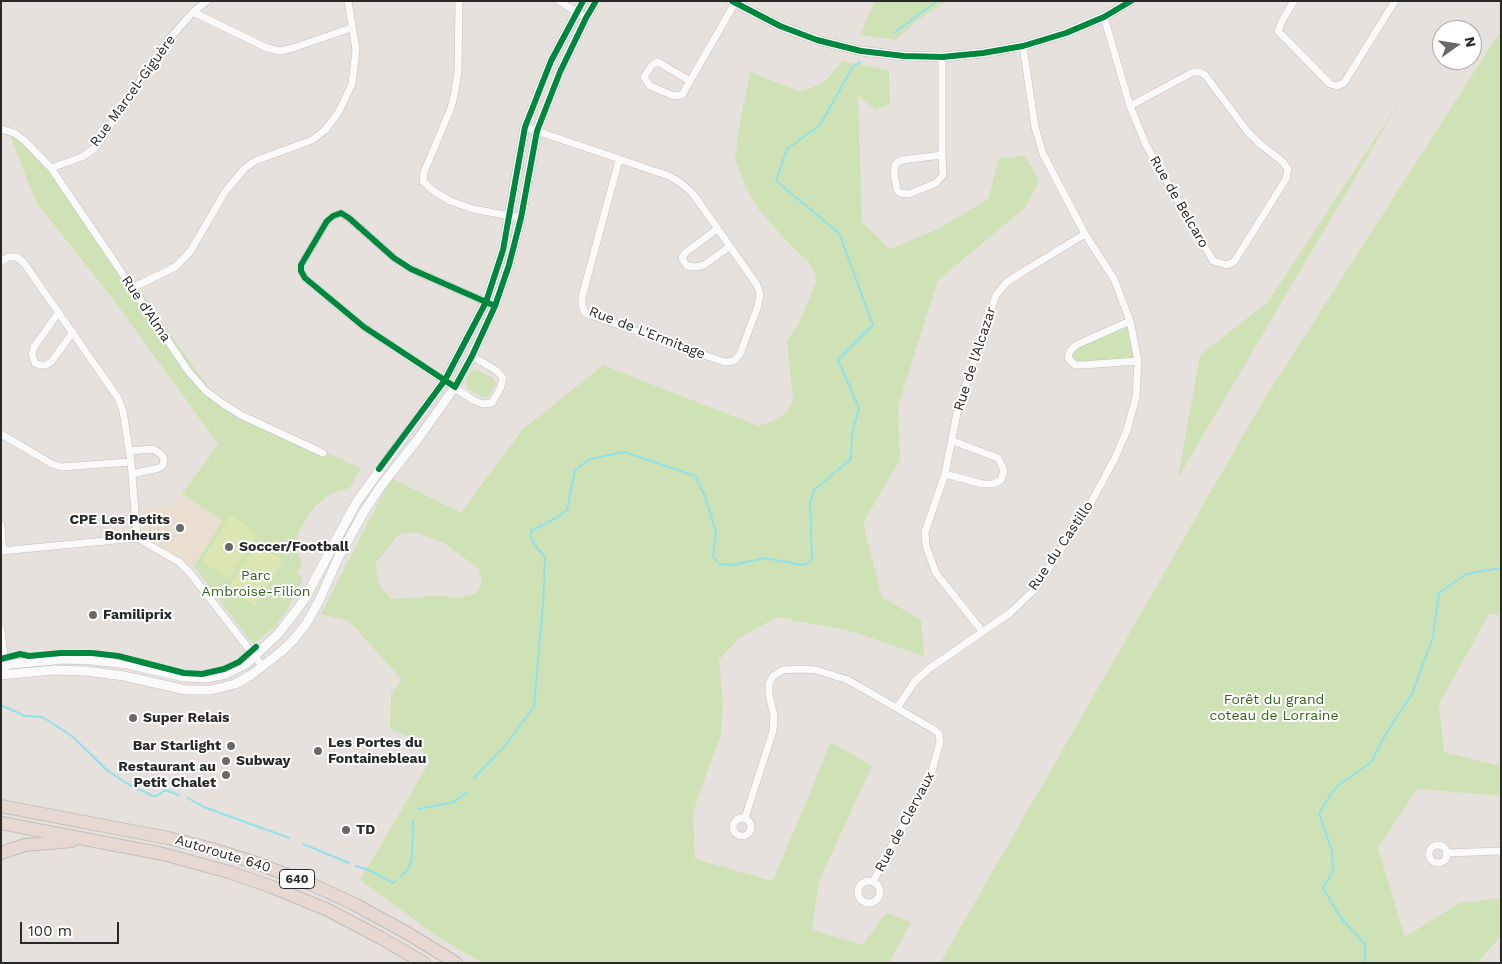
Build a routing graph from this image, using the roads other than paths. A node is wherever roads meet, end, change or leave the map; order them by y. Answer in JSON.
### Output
{"nodes":[{"id":1,"x":207,"y":1,"type":"edge"},
{"id":2,"x":348,"y":1,"type":"edge"},
{"id":3,"x":459,"y":1,"type":"edge"},
{"id":4,"x":559,"y":1,"type":"edge"},
{"id":5,"x":583,"y":1,"type":"edge"},
{"id":6,"x":596,"y":1,"type":"edge"},
{"id":7,"x":1131,"y":1,"type":"edge"},
{"id":8,"x":1294,"y":1,"type":"edge"},
{"id":9,"x":1395,"y":1,"type":"edge"},
{"id":10,"x":734,"y":2,"type":"edge"},
{"id":11,"x":193,"y":12,"type":"junction"},
{"id":12,"x":576,"y":12,"type":"junction"},
{"id":13,"x":1104,"y":17,"type":"junction"},
{"id":14,"x":586,"y":18,"type":"junction"},
{"id":15,"x":351,"y":28,"type":"junction"},
{"id":16,"x":1024,"y":46,"type":"junction"},
{"id":17,"x":942,"y":57,"type":"junction"},
{"id":18,"x":690,"y":81,"type":"junction"},
{"id":19,"x":1130,"y":106,"type":"junction"},
{"id":20,"x":525,"y":127,"type":"junction"},
{"id":21,"x":1,"y":129,"type":"edge"},
{"id":22,"x":537,"y":131,"type":"junction"},
{"id":23,"x":942,"y":155,"type":"junction"},
{"id":24,"x":619,"y":160,"type":"junction"},
{"id":25,"x":51,"y":168,"type":"junction"},
{"id":26,"x":510,"y":216,"type":"junction"},
{"id":27,"x":521,"y":218,"type":"junction"},
{"id":28,"x":717,"y":229,"type":"junction"},
{"id":29,"x":1085,"y":234,"type":"junction"},
{"id":30,"x":729,"y":247,"type":"junction"},
{"id":31,"x":1,"y":261,"type":"edge"},
{"id":32,"x":132,"y":288,"type":"junction"},
{"id":33,"x":490,"y":304,"type":"junction"},
{"id":34,"x":59,"y":312,"type":"junction"},
{"id":35,"x":1130,"y":321,"type":"junction"},
{"id":36,"x":73,"y":332,"type":"junction"},
{"id":37,"x":472,"y":356,"type":"junction"},
{"id":38,"x":1138,"y":360,"type":"junction"},
{"id":39,"x":445,"y":380,"type":"junction"},
{"id":40,"x":455,"y":387,"type":"junction"},
{"id":41,"x":1,"y":434,"type":"edge"},
{"id":42,"x":953,"y":440,"type":"junction"},
{"id":43,"x":129,"y":451,"type":"junction"},
{"id":44,"x":323,"y":453,"type":"dead end"},
{"id":45,"x":131,"y":462,"type":"junction"},
{"id":46,"x":132,"y":474,"type":"junction"},
{"id":47,"x":946,"y":474,"type":"junction"},
{"id":48,"x":1,"y":525,"type":"edge"},
{"id":49,"x":137,"y":538,"type":"junction"},
{"id":50,"x":2,"y":551,"type":"edge"},
{"id":51,"x":1,"y":630,"type":"edge"},
{"id":52,"x":982,"y":631,"type":"junction"},
{"id":53,"x":255,"y":657,"type":"junction"},
{"id":54,"x":3,"y":664,"type":"edge"},
{"id":55,"x":263,"y":666,"type":"junction"},
{"id":56,"x":4,"y":675,"type":"edge"},
{"id":57,"x":897,"y":708,"type":"junction"},
{"id":58,"x":1,"y":806,"type":"edge"},
{"id":59,"x":745,"y":818,"type":"dead end"},
{"id":60,"x":1,"y":823,"type":"edge"},
{"id":61,"x":92,"y":840,"type":"junction"},
{"id":62,"x":1501,"y":851,"type":"edge"},
{"id":63,"x":1,"y":853,"type":"edge"},
{"id":64,"x":1446,"y":853,"type":"dead end"},
{"id":65,"x":873,"y":882,"type":"dead end"},
{"id":66,"x":424,"y":963,"type":"edge"},
{"id":67,"x":456,"y":963,"type":"edge"}],
"edges":[{"from":1,"to":11,"type":"street","name":"Rue Marcel-Giguère"},
{"from":2,"to":15,"type":"street"},
{"from":3,"to":26,"type":"street"},
{"from":4,"to":12,"type":"street"},
{"from":5,"to":12,"type":"street"},
{"from":6,"to":14,"type":"street"},
{"from":7,"to":13,"type":"street"},
{"from":8,"to":9,"type":"street"},
{"from":10,"to":17,"type":"street"},
{"from":10,"to":18,"type":"street"},
{"from":11,"to":15,"type":"street"},
{"from":11,"to":25,"type":"street","name":"Rue Marcel-Giguère"},
{"from":12,"to":14,"type":"street"},
{"from":12,"to":20,"type":"street"},
{"from":13,"to":16,"type":"street"},
{"from":13,"to":19,"type":"street","name":"Rue de Belcaro"},
{"from":14,"to":22,"type":"street"},
{"from":15,"to":32,"type":"street"},
{"from":16,"to":17,"type":"street"},
{"from":16,"to":29,"type":"street","name":"Rue du Castillo"},
{"from":17,"to":23,"type":"street"},
{"from":18,"to":18,"type":"street"},
{"from":19,"to":19,"type":"street","name":"Rue de Belcaro"},
{"from":20,"to":22,"type":"street","name":"Rue de L'Ermitage"},
{"from":20,"to":26,"type":"street"},
{"from":21,"to":25,"type":"street","name":"Rue d'Alma"},
{"from":22,"to":24,"type":"street","name":"Rue de L'Ermitage"},
{"from":22,"to":27,"type":"street"},
{"from":23,"to":23,"type":"street"},
{"from":24,"to":28,"type":"street","name":"Rue de L'Ermitage"},
{"from":24,"to":30,"type":"street","name":"Rue de L'Ermitage"},
{"from":25,"to":32,"type":"street","name":"Rue d'Alma"},
{"from":26,"to":27,"type":"street"},
{"from":26,"to":33,"type":"street"},
{"from":27,"to":33,"type":"street"},
{"from":28,"to":30,"type":"street","name":"Rue de L'Ermitage"},
{"from":28,"to":30,"type":"street"},
{"from":29,"to":35,"type":"street","name":"Rue du Castillo"},
{"from":29,"to":42,"type":"street","name":"Rue de l'Alcazar"},
{"from":31,"to":34,"type":"street"},
{"from":32,"to":44,"type":"street","name":"Rue d'Alma"},
{"from":33,"to":37,"type":"street"},
{"from":33,"to":39,"type":"street"},
{"from":33,"to":39,"type":"street"},
{"from":34,"to":36,"type":"street"},
{"from":34,"to":36,"type":"street"},
{"from":35,"to":38,"type":"street","name":"Rue du Castillo"},
{"from":35,"to":38,"type":"street"},
{"from":36,"to":43,"type":"street"},
{"from":37,"to":40,"type":"street"},
{"from":37,"to":40,"type":"street"},
{"from":38,"to":52,"type":"street","name":"Rue du Castillo"},
{"from":39,"to":40,"type":"street"},
{"from":39,"to":53,"type":"street"},
{"from":40,"to":55,"type":"street"},
{"from":41,"to":45,"type":"street"},
{"from":42,"to":47,"type":"street","name":"Rue de l'Alcazar"},
{"from":42,"to":47,"type":"street"},
{"from":43,"to":45,"type":"street"},
{"from":43,"to":46,"type":"street"},
{"from":45,"to":46,"type":"street"},
{"from":46,"to":49,"type":"street"},
{"from":47,"to":52,"type":"street","name":"Rue de l'Alcazar"},
{"from":48,"to":50,"type":"street"},
{"from":49,"to":50,"type":"street"},
{"from":49,"to":53,"type":"street"},
{"from":51,"to":54,"type":"street"},
{"from":52,"to":57,"type":"street","name":"Rue du Castillo"},
{"from":53,"to":54,"type":"street"},
{"from":53,"to":55,"type":"street"},
{"from":54,"to":56,"type":"street"},
{"from":55,"to":56,"type":"street"},
{"from":57,"to":59,"type":"street","name":"Rue de Clervaux"},
{"from":57,"to":65,"type":"street","name":"Rue de Clervaux"},
{"from":58,"to":67,"type":"highway","name":"Autoroute 640","number":"640"},
{"from":60,"to":61,"type":"highway","name":"Autoroute 640","number":"640"},
{"from":61,"to":63,"type":"highway"},
{"from":61,"to":66,"type":"highway","name":"Autoroute 640","number":"640"},
{"from":62,"to":64,"type":"street"}]}
